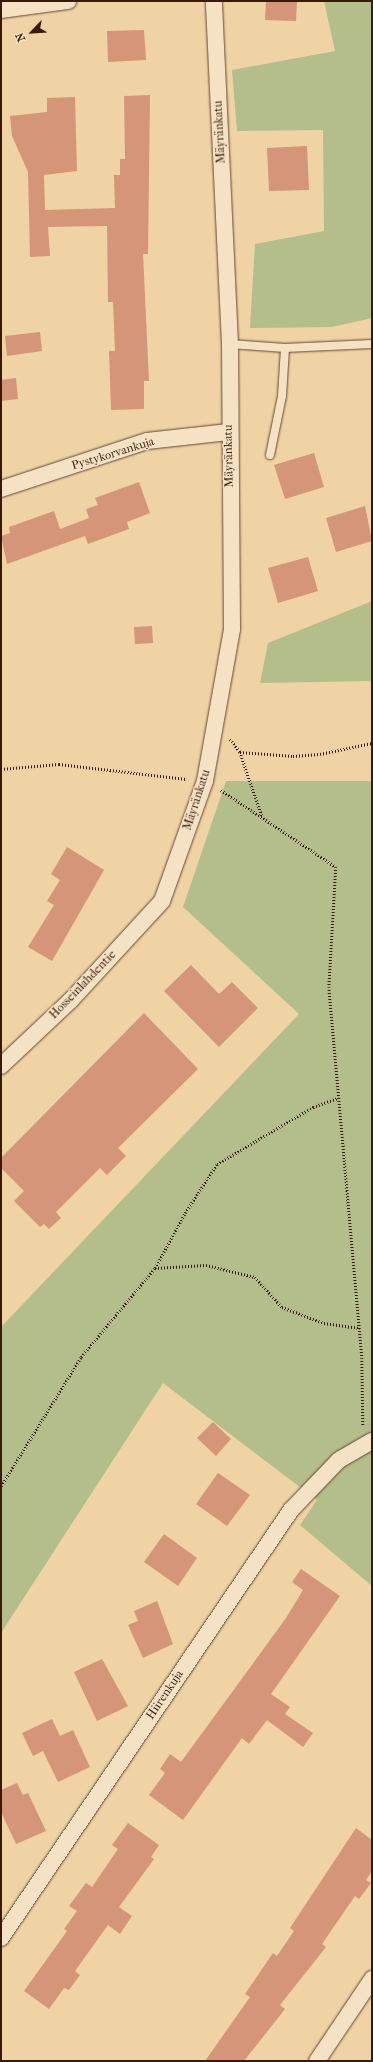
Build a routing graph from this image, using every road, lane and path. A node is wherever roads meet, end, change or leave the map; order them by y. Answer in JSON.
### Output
{"nodes":[{"id":1,"x":68,"y":1,"type":"edge"},
{"id":2,"x":214,"y":1,"type":"edge"},
{"id":3,"x":1,"y":10,"type":"edge"},
{"id":4,"x":230,"y":344,"type":"junction"},
{"id":5,"x":372,"y":344,"type":"edge"},
{"id":6,"x":285,"y":348,"type":"junction"},
{"id":7,"x":229,"y":432,"type":"junction"},
{"id":8,"x":270,"y":455,"type":"dead end"},
{"id":9,"x":1,"y":489,"type":"edge"},
{"id":10,"x":216,"y":723,"type":"junction"},
{"id":11,"x":372,"y":743,"type":"edge"},
{"id":12,"x":240,"y":752,"type":"junction"},
{"id":13,"x":1,"y":768,"type":"edge"},
{"id":14,"x":205,"y":781,"type":"junction"},
{"id":15,"x":262,"y":816,"type":"junction"},
{"id":16,"x":162,"y":901,"type":"joint"},
{"id":17,"x":1,"y":1066,"type":"edge"},
{"id":18,"x":338,"y":1098,"type":"junction"},
{"id":19,"x":155,"y":1268,"type":"junction"},
{"id":20,"x":360,"y":1328,"type":"junction"},
{"id":21,"x":368,"y":1443,"type":"edge"},
{"id":22,"x":1,"y":1486,"type":"edge"},
{"id":23,"x":1,"y":1938,"type":"edge"},
{"id":24,"x":372,"y":1980,"type":"edge"},
{"id":25,"x":317,"y":2061,"type":"edge"}],
"edges":[{"from":1,"to":3,"type":"street"},
{"from":2,"to":4,"type":"street","name":"Mäyränkatu"},
{"from":4,"to":6,"type":"lane"},
{"from":4,"to":7,"type":"street","name":"Mäyränkatu"},
{"from":5,"to":6,"type":"lane"},
{"from":6,"to":8,"type":"lane"},
{"from":7,"to":9,"type":"street","name":"Pystykorvankuja"},
{"from":7,"to":10,"type":"street","name":"Mäyränkatu"},
{"from":10,"to":12,"type":"path"},
{"from":10,"to":14,"type":"street","name":"Mäyränkatu"},
{"from":11,"to":12,"type":"path"},
{"from":12,"to":15,"type":"path"},
{"from":13,"to":14,"type":"path"},
{"from":14,"to":15,"type":"path"},
{"from":14,"to":16,"type":"street","name":"Mäyränkatu"},
{"from":15,"to":18,"type":"path"},
{"from":16,"to":17,"type":"street","name":"Hosseinlahdentie"},
{"from":18,"to":19,"type":"path"},
{"from":18,"to":20,"type":"path"},
{"from":19,"to":20,"type":"path"},
{"from":19,"to":22,"type":"path"},
{"from":20,"to":21,"type":"path"},
{"from":21,"to":23,"type":"street","name":"Hiirenkuja"},
{"from":24,"to":25,"type":"street"}]}
